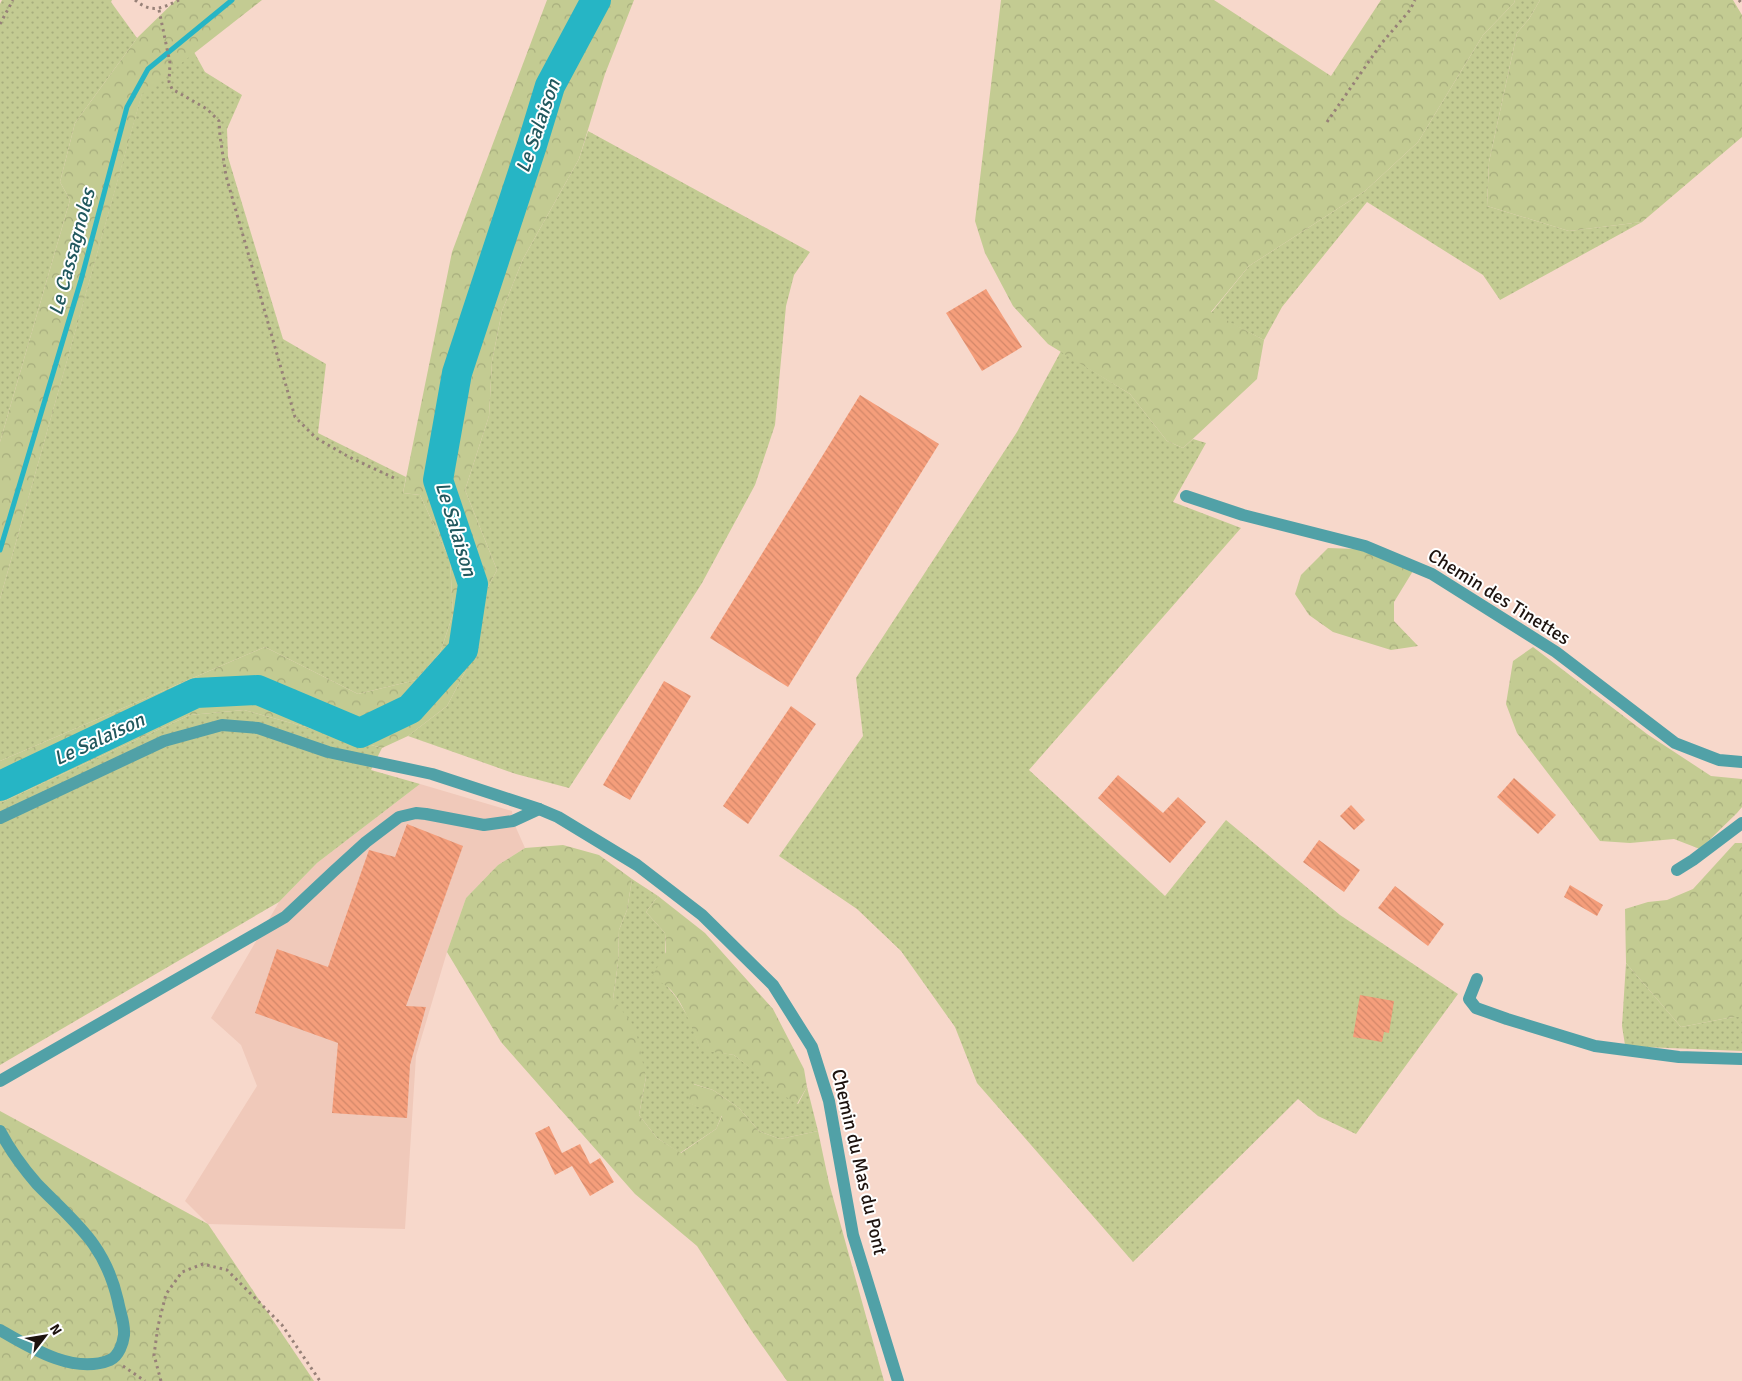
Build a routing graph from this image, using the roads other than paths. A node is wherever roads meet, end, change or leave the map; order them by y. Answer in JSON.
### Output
{"nodes":[{"id":1,"x":1186,"y":496,"type":"dead end"},
{"id":2,"x":1742,"y":762,"type":"edge"},
{"id":3,"x":539,"y":809,"type":"junction"},
{"id":4,"x":0,"y":818,"type":"edge"},
{"id":5,"x":1742,"y":822,"type":"edge"},
{"id":6,"x":1677,"y":870,"type":"dead end"},
{"id":7,"x":1477,"y":979,"type":"dead end"},
{"id":8,"x":1742,"y":1059,"type":"edge"},
{"id":9,"x":0,"y":1080,"type":"edge"},
{"id":10,"x":0,"y":1131,"type":"edge"},
{"id":11,"x":0,"y":1330,"type":"edge"},
{"id":12,"x":898,"y":1381,"type":"edge"}],
"edges":[{"from":1,"to":2,"type":"street","name":"Chemin des Tinettes"},
{"from":3,"to":4,"type":"street","name":"Chemin du Mas du Pont"},
{"from":3,"to":9,"type":"street"},
{"from":3,"to":12,"type":"street","name":"Chemin du Mas du Pont"},
{"from":5,"to":6,"type":"street"},
{"from":7,"to":8,"type":"street"},
{"from":10,"to":11,"type":"street"}]}
